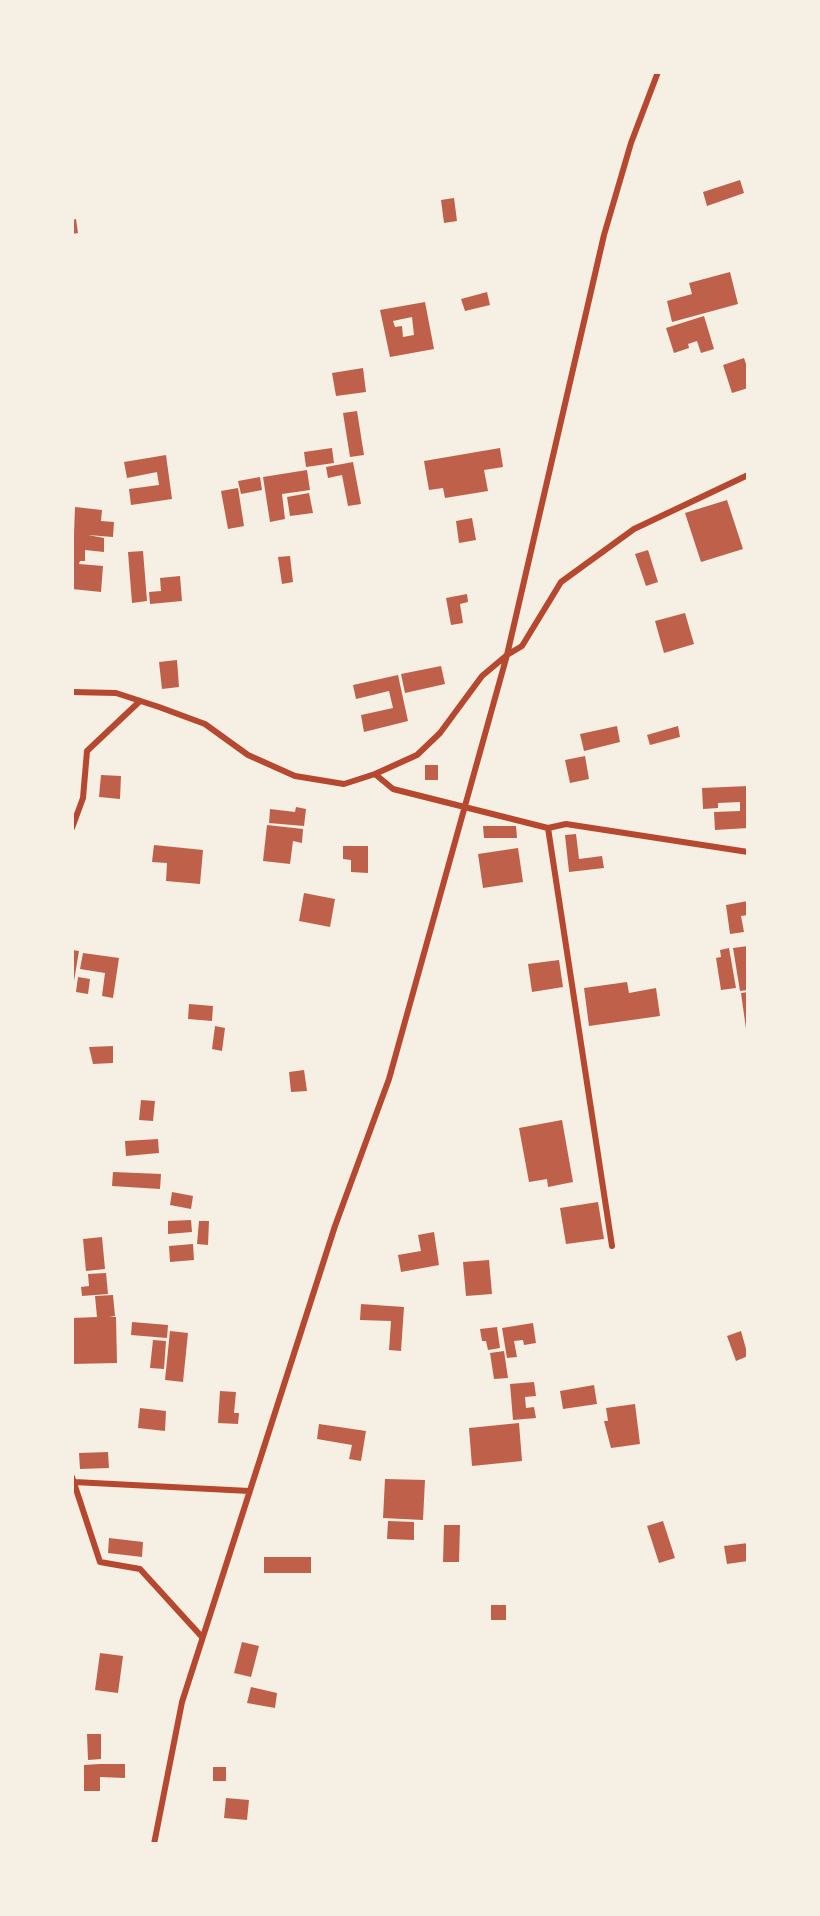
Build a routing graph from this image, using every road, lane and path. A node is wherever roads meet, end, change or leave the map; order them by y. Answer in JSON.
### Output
{"nodes":[{"id":1,"x":658,"y":72,"type":"edge"},
{"id":2,"x":748,"y":475,"type":"edge"},
{"id":3,"x":507,"y":655,"type":"junction"},
{"id":4,"x":72,"y":692,"type":"edge"},
{"id":5,"x":140,"y":700,"type":"junction"},
{"id":6,"x":375,"y":774,"type":"junction"},
{"id":7,"x":467,"y":806,"type":"junction"},
{"id":8,"x":72,"y":828,"type":"edge"},
{"id":9,"x":548,"y":828,"type":"junction"},
{"id":10,"x":748,"y":852,"type":"edge"},
{"id":11,"x":612,"y":1246,"type":"dead end"},
{"id":12,"x":73,"y":1479,"type":"edge"},
{"id":13,"x":249,"y":1491,"type":"junction"},
{"id":14,"x":202,"y":1637,"type":"junction"},
{"id":15,"x":154,"y":1844,"type":"edge"}],
"edges":[{"from":1,"to":3,"type":"street"},
{"from":2,"to":3,"type":"street"},
{"from":3,"to":6,"type":"street"},
{"from":3,"to":7,"type":"street"},
{"from":4,"to":5,"type":"street"},
{"from":5,"to":6,"type":"street"},
{"from":5,"to":8,"type":"street"},
{"from":6,"to":7,"type":"street"},
{"from":7,"to":9,"type":"street"},
{"from":7,"to":13,"type":"street"},
{"from":9,"to":10,"type":"street"},
{"from":9,"to":11,"type":"street"},
{"from":12,"to":13,"type":"street"},
{"from":12,"to":14,"type":"street"},
{"from":13,"to":14,"type":"street"},
{"from":14,"to":15,"type":"street"}]}
